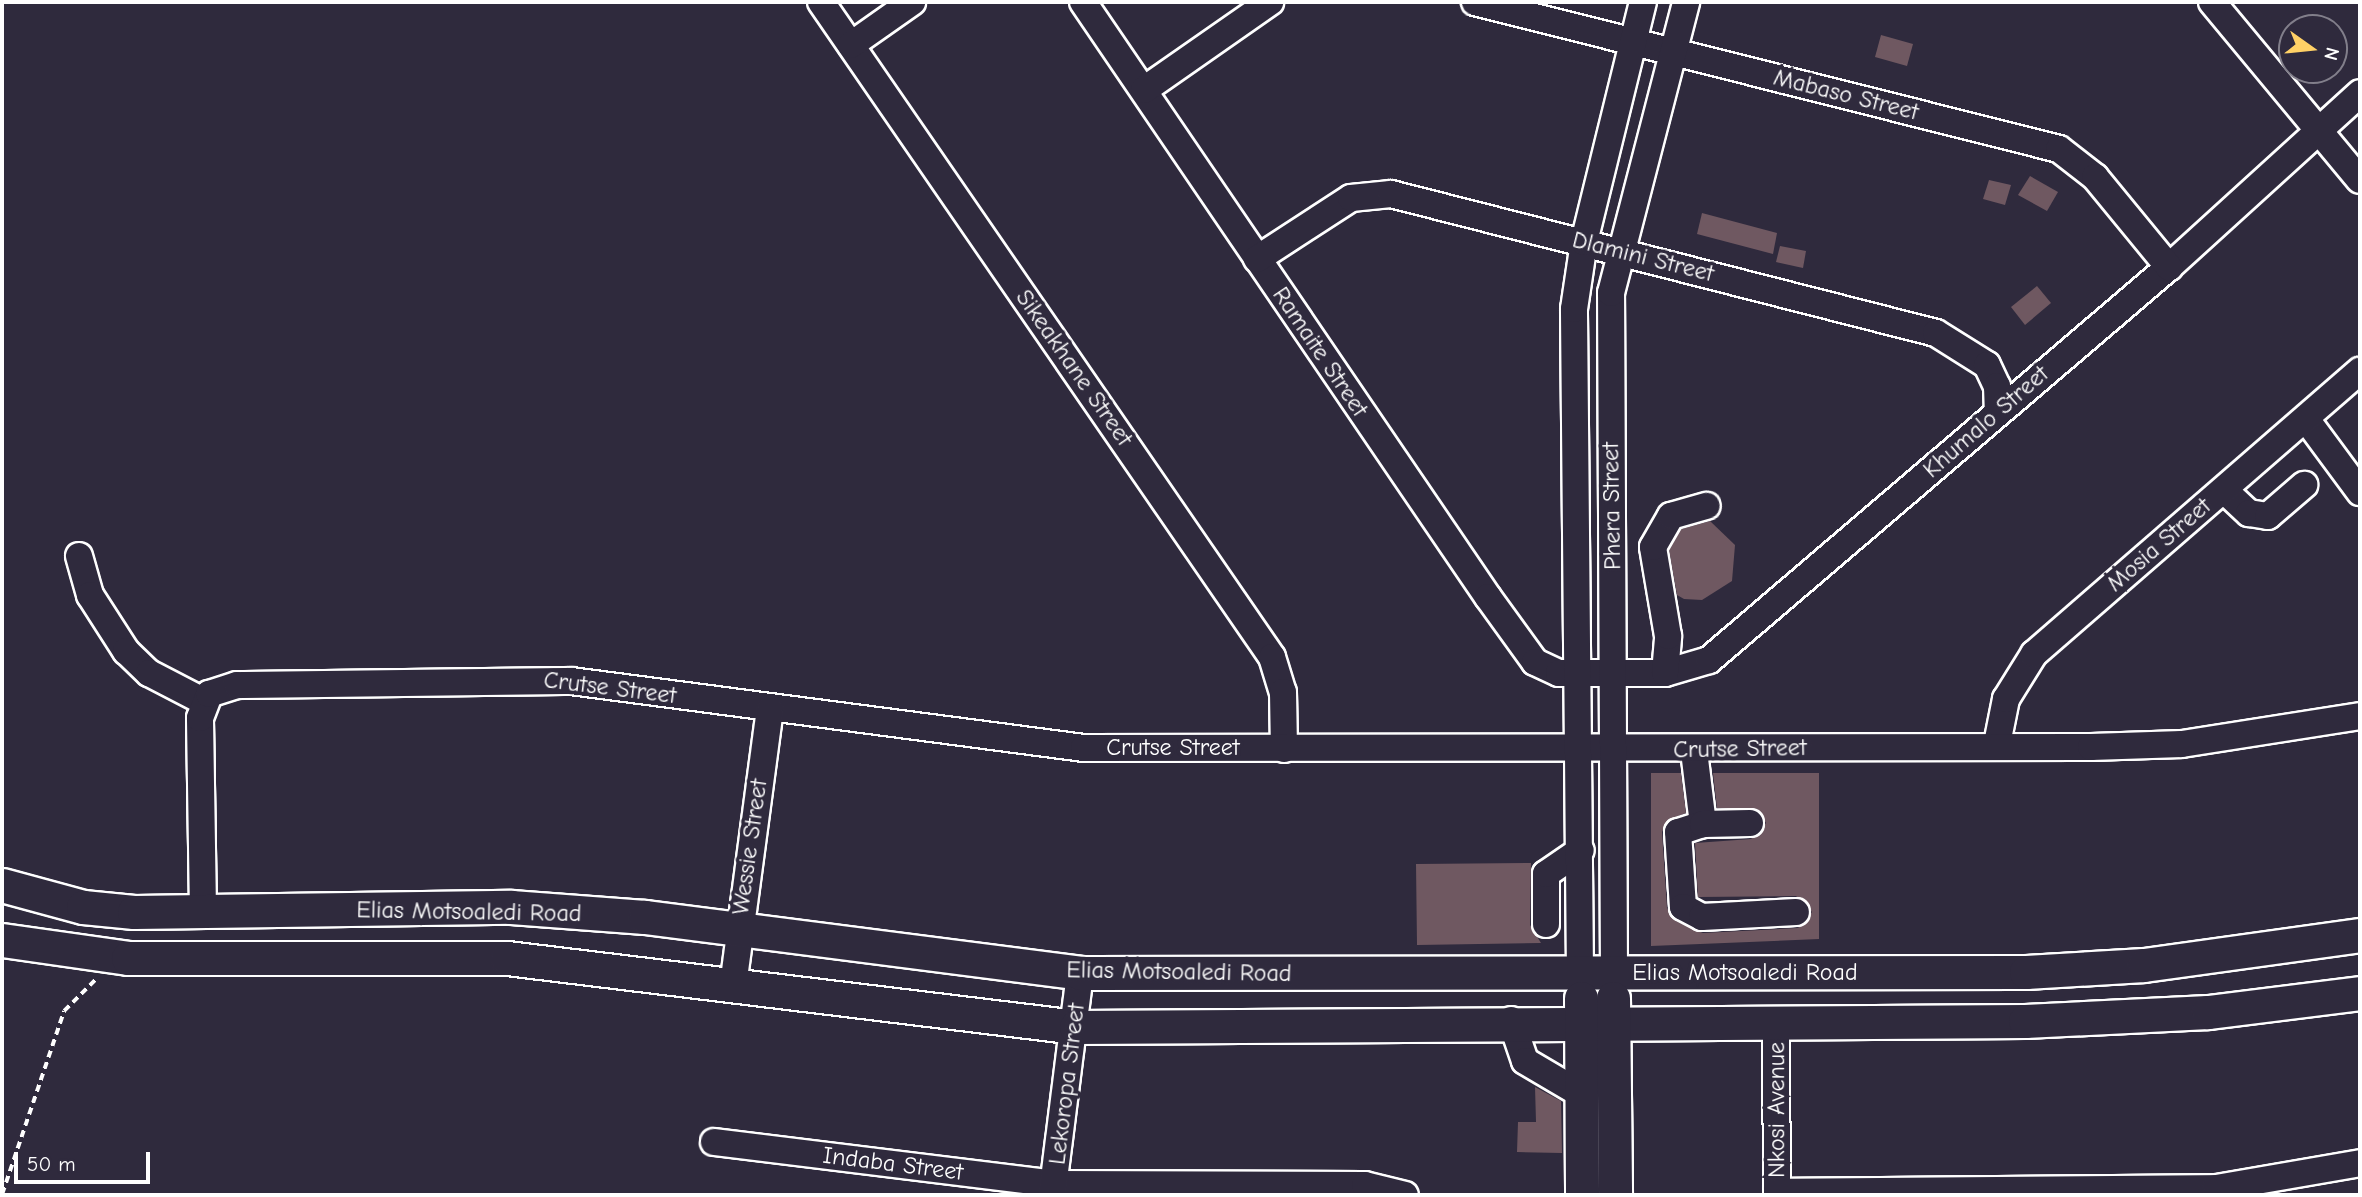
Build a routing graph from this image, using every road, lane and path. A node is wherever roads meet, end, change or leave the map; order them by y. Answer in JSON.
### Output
{"nodes":[{"id":1,"x":821,"y":2,"type":"edge"},
{"id":2,"x":912,"y":2,"type":"edge"},
{"id":3,"x":1083,"y":2,"type":"edge"},
{"id":4,"x":1270,"y":2,"type":"edge"},
{"id":5,"x":1475,"y":2,"type":"edge"},
{"id":6,"x":1643,"y":2,"type":"edge"},
{"id":7,"x":1686,"y":2,"type":"edge"},
{"id":8,"x":2212,"y":2,"type":"edge"},
{"id":9,"x":1633,"y":42,"type":"junction"},
{"id":10,"x":851,"y":45,"type":"junction"},
{"id":11,"x":1673,"y":52,"type":"junction"},
{"id":12,"x":1144,"y":90,"type":"junction"},
{"id":13,"x":2360,"y":93,"type":"edge"},
{"id":14,"x":2318,"y":129,"type":"junction"},
{"id":15,"x":2360,"y":180,"type":"edge"},
{"id":16,"x":1584,"y":242,"type":"junction"},
{"id":17,"x":1620,"y":250,"type":"junction"},
{"id":18,"x":1257,"y":259,"type":"junction"},
{"id":19,"x":2169,"y":267,"type":"junction"},
{"id":20,"x":2360,"y":371,"type":"edge"},
{"id":21,"x":1998,"y":412,"type":"junction"},
{"id":22,"x":2306,"y":419,"type":"junction"},
{"id":23,"x":2304,"y":485,"type":"dead end"},
{"id":24,"x":2224,"y":490,"type":"junction"},
{"id":25,"x":2360,"y":492,"type":"edge"},
{"id":26,"x":1707,"y":506,"type":"dead end"},
{"id":27,"x":79,"y":556,"type":"dead end"},
{"id":28,"x":1578,"y":670,"type":"junction"},
{"id":29,"x":1614,"y":671,"type":"junction"},
{"id":30,"x":1665,"y":673,"type":"junction"},
{"id":31,"x":205,"y":702,"type":"junction"},
{"id":32,"x":770,"y":709,"type":"junction"},
{"id":33,"x":2360,"y":716,"type":"edge"},
{"id":34,"x":1997,"y":744,"type":"junction"},
{"id":35,"x":1581,"y":748,"type":"junction"},
{"id":36,"x":1612,"y":748,"type":"junction"},
{"id":37,"x":1284,"y":749,"type":"junction"},
{"id":38,"x":1694,"y":751,"type":"junction"},
{"id":39,"x":1750,"y":823,"type":"dead end"},
{"id":40,"x":1703,"y":824,"type":"junction"},
{"id":41,"x":1581,"y":850,"type":"junction"},
{"id":42,"x":2,"y":885,"type":"edge"},
{"id":43,"x":203,"y":911,"type":"junction"},
{"id":44,"x":1796,"y":912,"type":"dead end"},
{"id":45,"x":1546,"y":924,"type":"dead end"},
{"id":46,"x":738,"y":933,"type":"junction"},
{"id":47,"x":2360,"y":934,"type":"edge"},
{"id":48,"x":2,"y":940,"type":"edge"},
{"id":49,"x":1080,"y":972,"type":"junction"},
{"id":50,"x":1580,"y":974,"type":"junction"},
{"id":51,"x":1614,"y":974,"type":"junction"},
{"id":52,"x":1495,"y":976,"type":"junction"},
{"id":53,"x":96,"y":979,"type":"dead end"},
{"id":54,"x":733,"y":986,"type":"junction"},
{"id":55,"x":2360,"y":993,"type":"edge"},
{"id":56,"x":1504,"y":1020,"type":"junction"},
{"id":57,"x":1597,"y":1020,"type":"junction"},
{"id":58,"x":1776,"y":1024,"type":"junction"},
{"id":59,"x":1076,"y":1027,"type":"junction"},
{"id":60,"x":1581,"y":1094,"type":"junction"},
{"id":61,"x":714,"y":1142,"type":"dead end"},
{"id":62,"x":2360,"y":1163,"type":"edge"},
{"id":63,"x":1582,"y":1182,"type":"edge"},
{"id":64,"x":1615,"y":1182,"type":"edge"},
{"id":65,"x":1053,"y":1190,"type":"edge"},
{"id":66,"x":1931,"y":1192,"type":"edge"},
{"id":67,"x":2,"y":1194,"type":"edge"},
{"id":68,"x":1777,"y":1194,"type":"edge"},
{"id":69,"x":1405,"y":1195,"type":"edge"}],
"edges":[{"from":1,"to":10,"type":"street","name":"Sikeakhane Street"},
{"from":2,"to":10,"type":"street"},
{"from":3,"to":12,"type":"street","name":"Ramaite Street"},
{"from":4,"to":12,"type":"street"},
{"from":5,"to":9,"type":"street","name":"Mabaso Street"},
{"from":6,"to":9,"type":"street","name":"Phera Street"},
{"from":7,"to":11,"type":"street","name":"Phera Street"},
{"from":8,"to":14,"type":"street"},
{"from":9,"to":11,"type":"street","name":"Mabaso Street"},
{"from":9,"to":16,"type":"street","name":"Phera Street"},
{"from":10,"to":37,"type":"street","name":"Sikeakhane Street"},
{"from":11,"to":17,"type":"street","name":"Phera Street"},
{"from":11,"to":19,"type":"street","name":"Mabaso Street"},
{"from":12,"to":18,"type":"street","name":"Ramaite Street"},
{"from":13,"to":14,"type":"street","name":"Khumalo Street"},
{"from":14,"to":15,"type":"street"},
{"from":14,"to":19,"type":"street","name":"Khumalo Street"},
{"from":16,"to":17,"type":"street","name":"Dlamini Street"},
{"from":16,"to":18,"type":"street","name":"Dlamini Street"},
{"from":16,"to":28,"type":"street","name":"Phera Street"},
{"from":17,"to":21,"type":"street","name":"Dlamini Street"},
{"from":17,"to":29,"type":"street","name":"Phera Street"},
{"from":18,"to":28,"type":"street","name":"Ramaite Street"},
{"from":19,"to":21,"type":"street","name":"Khumalo Street"},
{"from":20,"to":22,"type":"street","name":"Mosia Street"},
{"from":21,"to":30,"type":"street","name":"Khumalo Street"},
{"from":22,"to":24,"type":"street","name":"Mosia Street"},
{"from":22,"to":25,"type":"street"},
{"from":23,"to":24,"type":"street"},
{"from":24,"to":34,"type":"street","name":"Mosia Street"},
{"from":26,"to":30,"type":"street"},
{"from":27,"to":31,"type":"street"},
{"from":28,"to":29,"type":"street","name":"Khumalo Street"},
{"from":28,"to":35,"type":"street","name":"Phera Street"},
{"from":29,"to":30,"type":"street","name":"Khumalo Street"},
{"from":29,"to":36,"type":"street","name":"Phera Street"},
{"from":31,"to":32,"type":"street","name":"Crutse Street"},
{"from":31,"to":43,"type":"street"},
{"from":32,"to":37,"type":"street","name":"Crutse Street"},
{"from":32,"to":46,"type":"street","name":"Wessie Street"},
{"from":33,"to":34,"type":"street","name":"Crutse Street"},
{"from":34,"to":38,"type":"street","name":"Crutse Street"},
{"from":35,"to":36,"type":"street","name":"Crutse Street"},
{"from":35,"to":37,"type":"street","name":"Crutse Street"},
{"from":35,"to":41,"type":"street","name":"Phera Street"},
{"from":36,"to":38,"type":"street","name":"Crutse Street"},
{"from":36,"to":51,"type":"street","name":"Phera Street"},
{"from":38,"to":40,"type":"street"},
{"from":39,"to":40,"type":"street"},
{"from":40,"to":44,"type":"street"},
{"from":41,"to":45,"type":"street"},
{"from":41,"to":50,"type":"street","name":"Phera Street"},
{"from":42,"to":43,"type":"main road","name":"Elias Motsoaledi Road"},
{"from":43,"to":46,"type":"main road","name":"Elias Motsoaledi Road"},
{"from":46,"to":49,"type":"main road","name":"Elias Motsoaledi Road"},
{"from":46,"to":54,"type":"street","name":"Wessie Street"},
{"from":47,"to":51,"type":"main road","name":"Elias Motsoaledi Road"},
{"from":48,"to":54,"type":"main road","name":"Elias Motsoaledi Road"},
{"from":49,"to":52,"type":"main road","name":"Elias Motsoaledi Road"},
{"from":49,"to":59,"type":"street","name":"Lekoropa Street"},
{"from":50,"to":51,"type":"main road","name":"Elias Motsoaledi Road"},
{"from":50,"to":52,"type":"main road","name":"Elias Motsoaledi Road"},
{"from":50,"to":57,"type":"main road","name":"Phera Street"},
{"from":51,"to":57,"type":"main road","name":"Phera Street"},
{"from":52,"to":56,"type":"main road"},
{"from":53,"to":67,"type":"path"},
{"from":54,"to":59,"type":"main road","name":"Elias Motsoaledi Road"},
{"from":55,"to":58,"type":"main road","name":"Elias Motsoaledi Road"},
{"from":56,"to":57,"type":"main road","name":"Elias Motsoaledi Road"},
{"from":56,"to":59,"type":"main road","name":"Elias Motsoaledi Road"},
{"from":56,"to":60,"type":"street"},
{"from":57,"to":58,"type":"main road","name":"Elias Motsoaledi Road"},
{"from":57,"to":60,"type":"main road"},
{"from":57,"to":64,"type":"main road"},
{"from":58,"to":68,"type":"street","name":"Nkosi Avenue"},
{"from":59,"to":65,"type":"street","name":"Lekoropa Street"},
{"from":60,"to":63,"type":"main road"},
{"from":61,"to":65,"type":"street","name":"Indaba Street"},
{"from":62,"to":66,"type":"street"},
{"from":63,"to":64,"type":"main road"},
{"from":65,"to":69,"type":"street","name":"Indaba Street"},
{"from":66,"to":68,"type":"street"}]}
